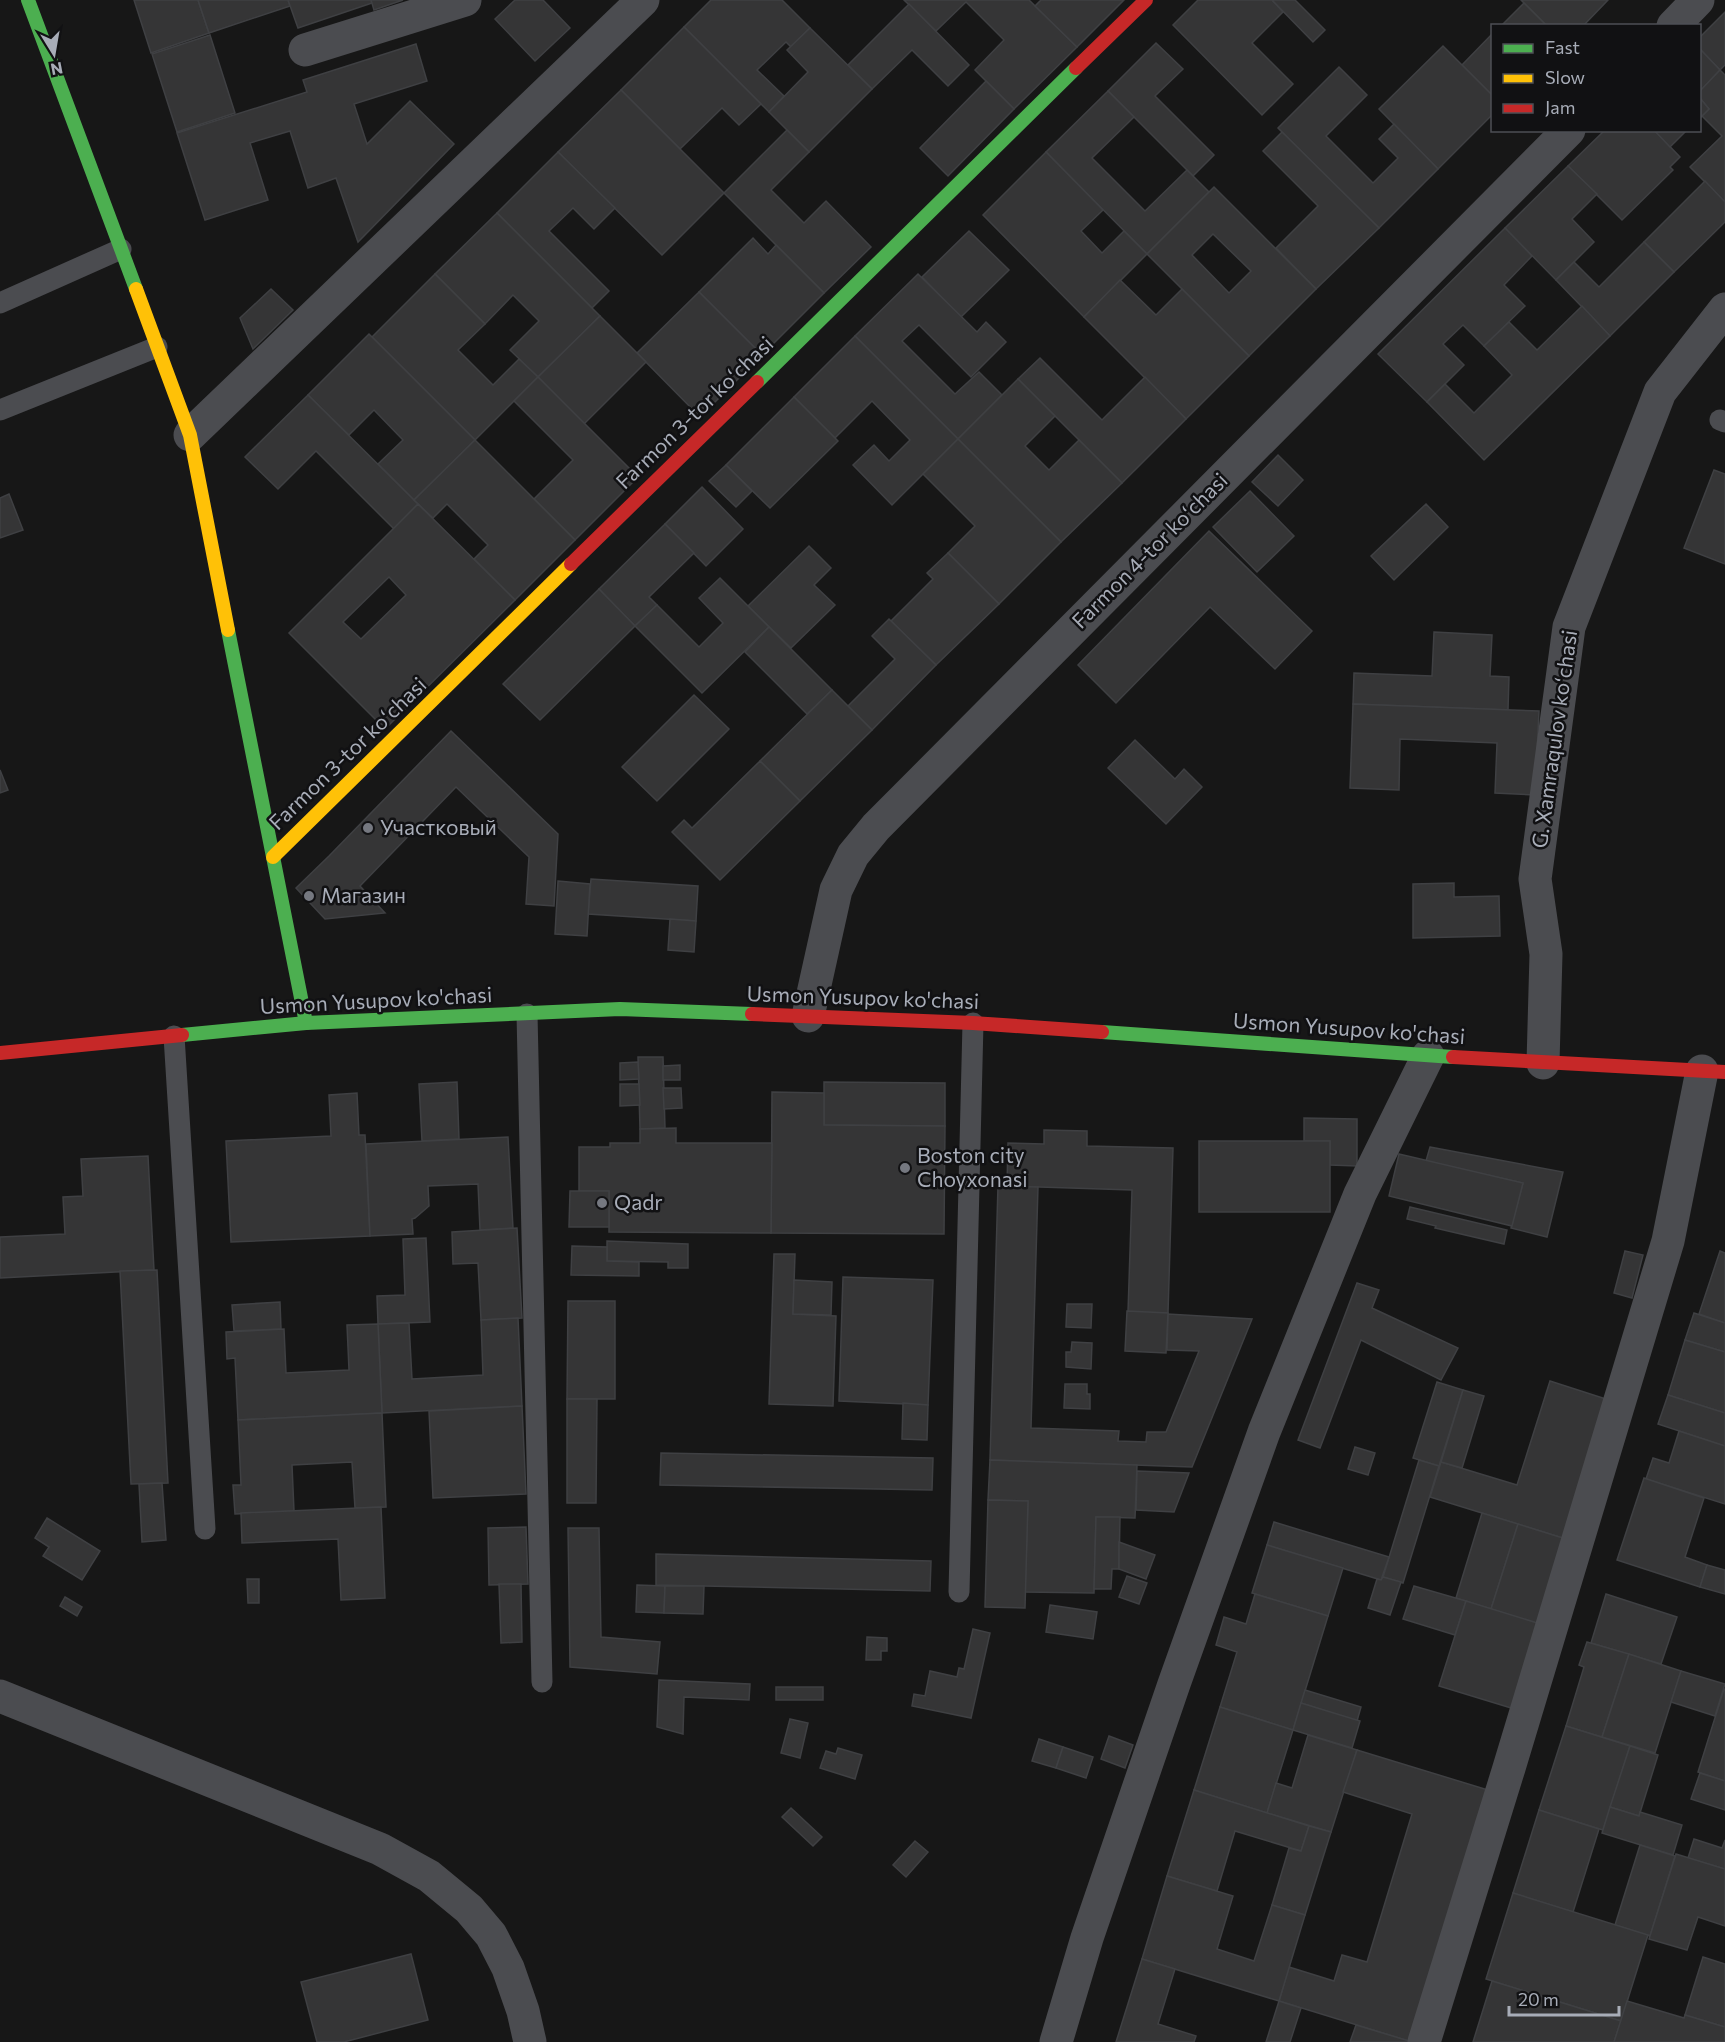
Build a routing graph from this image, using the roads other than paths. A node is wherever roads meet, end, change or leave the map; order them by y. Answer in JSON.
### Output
{"nodes":[{"id":1,"x":28,"y":0,"type":"edge"},
{"id":2,"x":465,"y":0,"type":"edge"},
{"id":3,"x":643,"y":0,"type":"edge"},
{"id":4,"x":1146,"y":0,"type":"edge"},
{"id":5,"x":1698,"y":0,"type":"edge"},
{"id":6,"x":1675,"y":24,"type":"edge"},
{"id":7,"x":305,"y":50,"type":"dead end"},
{"id":8,"x":1567,"y":132,"type":"edge"},
{"id":9,"x":121,"y":249,"type":"junction"},
{"id":10,"x":0,"y":303,"type":"edge"},
{"id":11,"x":1725,"y":309,"type":"edge"},
{"id":12,"x":157,"y":347,"type":"junction"},
{"id":13,"x":0,"y":410,"type":"edge"},
{"id":14,"x":190,"y":435,"type":"junction"},
{"id":15,"x":273,"y":857,"type":"junction"},
{"id":16,"x":527,"y":1014,"type":"junction"},
{"id":17,"x":808,"y":1016,"type":"junction"},
{"id":18,"x":306,"y":1023,"type":"junction"},
{"id":19,"x":973,"y":1023,"type":"junction"},
{"id":20,"x":174,"y":1036,"type":"junction"},
{"id":21,"x":0,"y":1053,"type":"edge"},
{"id":22,"x":1428,"y":1056,"type":"junction"},
{"id":23,"x":1543,"y":1063,"type":"junction"},
{"id":24,"x":1714,"y":1071,"type":"edge"},
{"id":25,"x":205,"y":1529,"type":"dead end"},
{"id":26,"x":958,"y":1592,"type":"dead end"},
{"id":27,"x":542,"y":1682,"type":"dead end"},
{"id":28,"x":0,"y":1696,"type":"edge"},
{"id":29,"x":530,"y":2042,"type":"edge"},
{"id":30,"x":1056,"y":2042,"type":"edge"},
{"id":31,"x":1424,"y":2042,"type":"edge"}],
"edges":[{"from":1,"to":9,"type":"street"},
{"from":2,"to":7,"type":"street"},
{"from":3,"to":14,"type":"street"},
{"from":4,"to":15,"type":"street","name":"Farmon 3-tor koʻchasi"},
{"from":5,"to":6,"type":"street"},
{"from":8,"to":17,"type":"street","name":"Farmon 4-tor koʻchasi"},
{"from":9,"to":10,"type":"lane"},
{"from":9,"to":12,"type":"street"},
{"from":11,"to":23,"type":"street","name":"G. Xamraqulov koʻchasi"},
{"from":12,"to":13,"type":"lane"},
{"from":12,"to":14,"type":"street"},
{"from":14,"to":15,"type":"street"},
{"from":15,"to":18,"type":"street"},
{"from":16,"to":17,"type":"street","name":"Usmon Yusupov ko'chasi"},
{"from":16,"to":18,"type":"street","name":"Usmon Yusupov ko'chasi"},
{"from":16,"to":27,"type":"lane"},
{"from":17,"to":19,"type":"street","name":"Usmon Yusupov ko'chasi"},
{"from":18,"to":20,"type":"street","name":"Usmon Yusupov ko'chasi"},
{"from":19,"to":22,"type":"street","name":"Usmon Yusupov ko'chasi"},
{"from":19,"to":26,"type":"lane"},
{"from":20,"to":21,"type":"street","name":"Usmon Yusupov ko'chasi"},
{"from":20,"to":25,"type":"lane"},
{"from":22,"to":23,"type":"street","name":"Usmon Yusupov ko'chasi"},
{"from":22,"to":30,"type":"street"},
{"from":23,"to":24,"type":"street","name":"Usmon Yusupov ko'chasi"},
{"from":24,"to":31,"type":"street"},
{"from":28,"to":29,"type":"street"}]}
